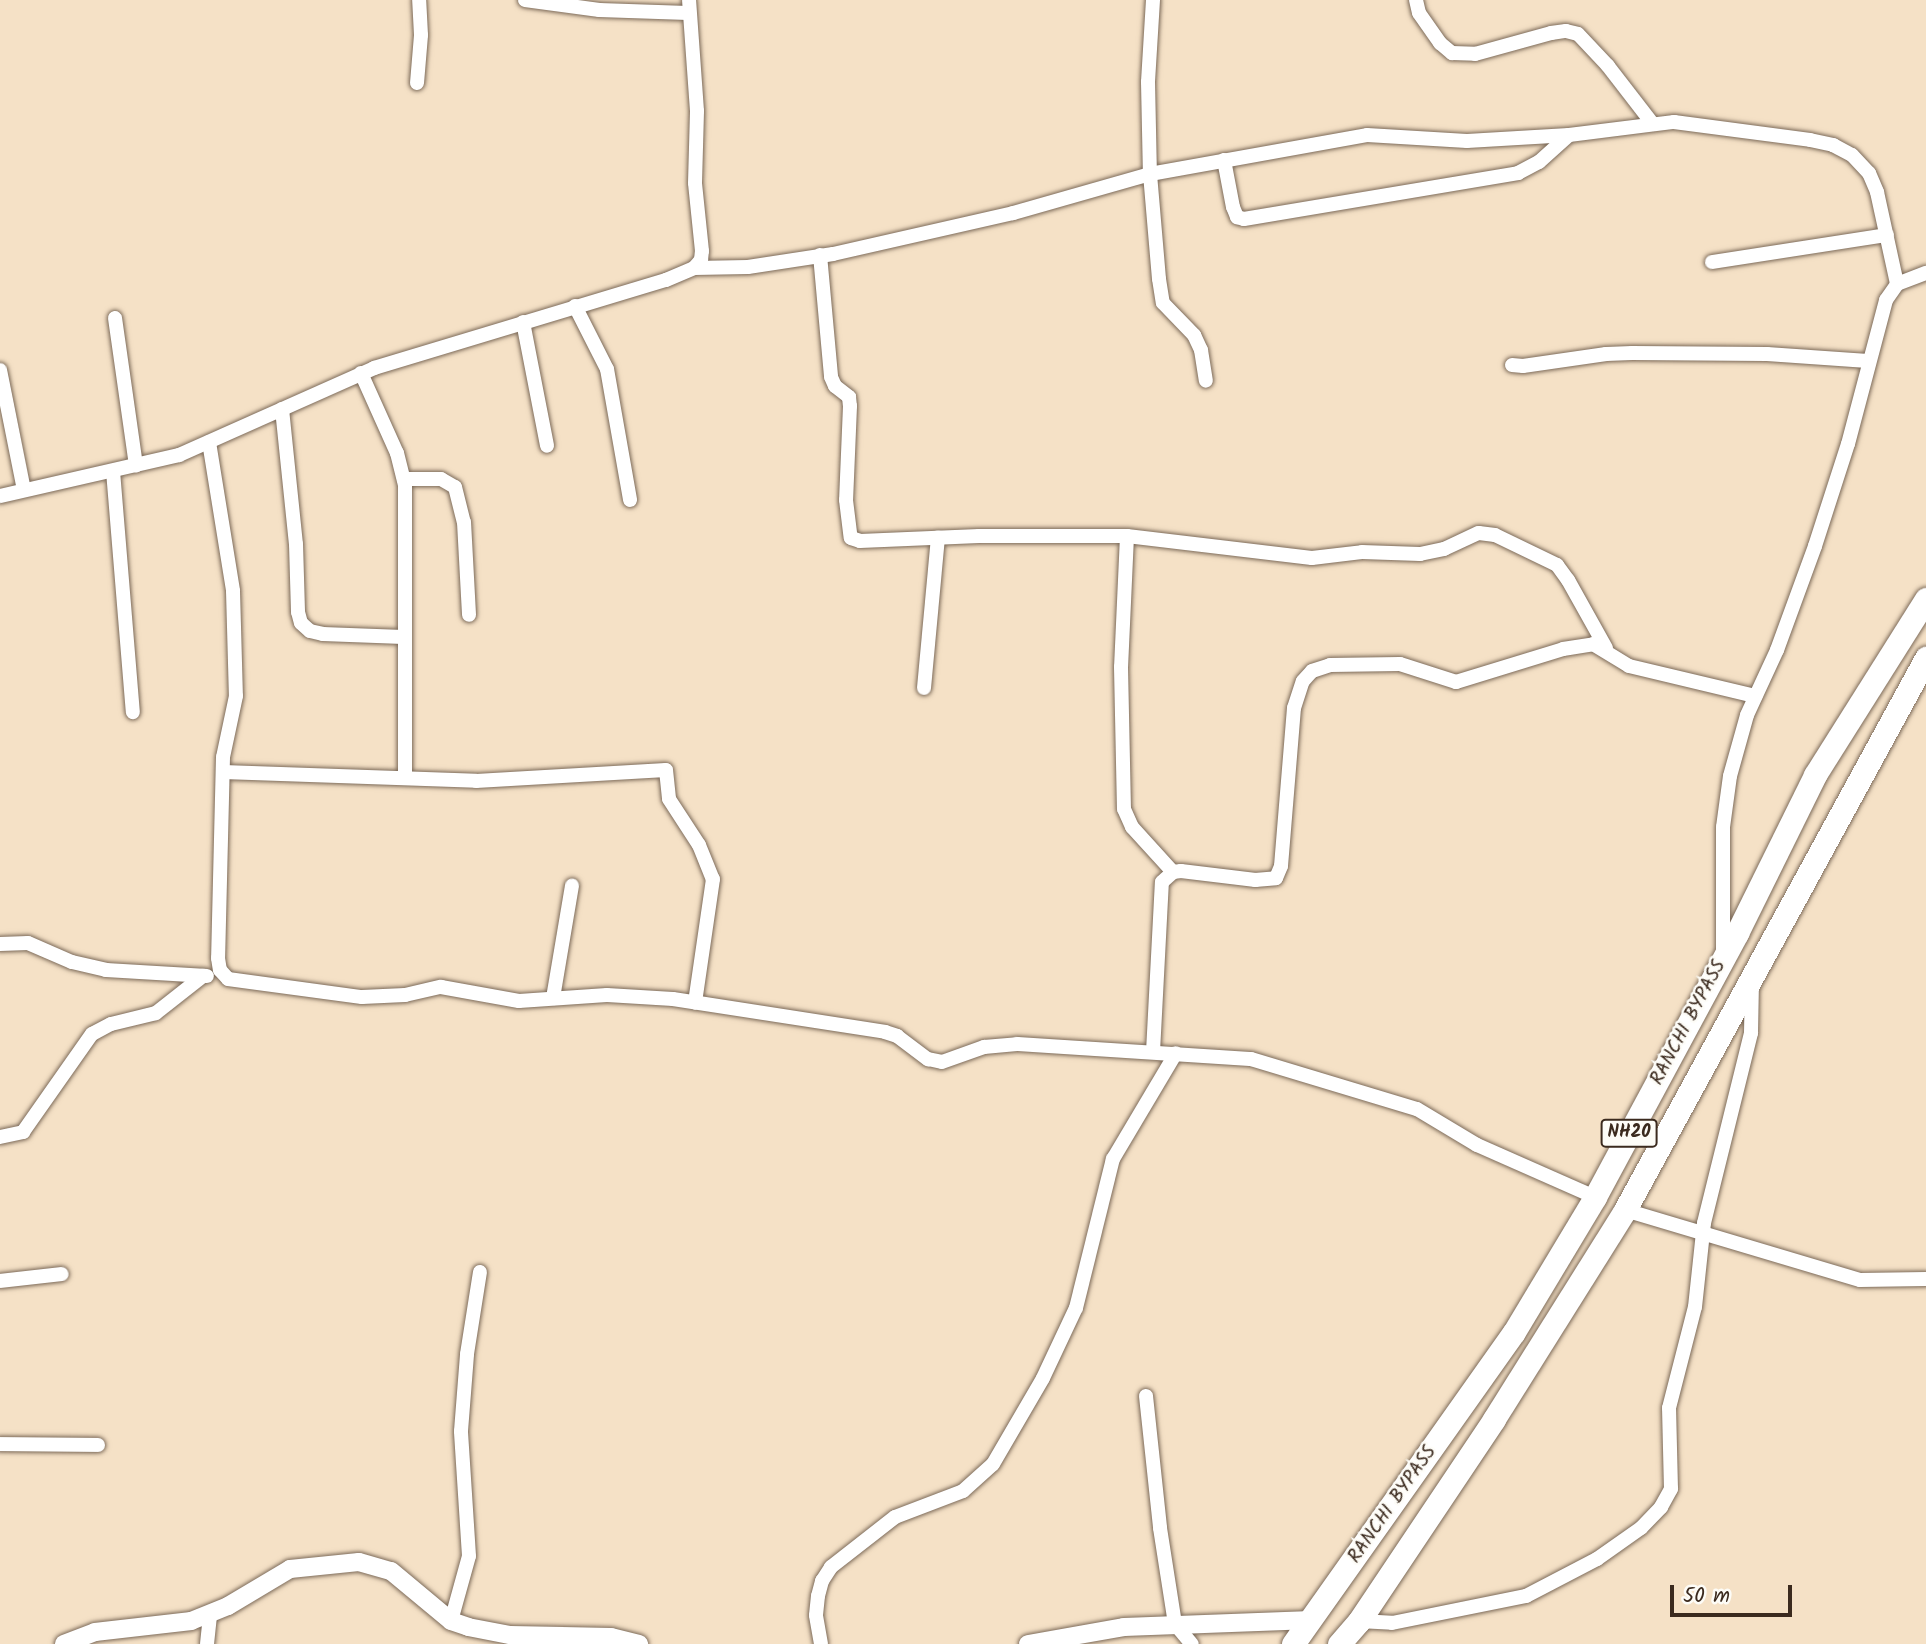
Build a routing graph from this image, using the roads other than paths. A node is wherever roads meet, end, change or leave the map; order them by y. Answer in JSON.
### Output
{"nodes":[{"id":1,"x":419,"y":0,"type":"edge"},
{"id":2,"x":525,"y":0,"type":"edge"},
{"id":3,"x":1153,"y":0,"type":"edge"},
{"id":4,"x":1416,"y":0,"type":"edge"},
{"id":5,"x":689,"y":7,"type":"edge"},
{"id":6,"x":417,"y":83,"type":"dead end"},
{"id":7,"x":1652,"y":123,"type":"junction"},
{"id":8,"x":1569,"y":135,"type":"junction"},
{"id":9,"x":1224,"y":160,"type":"junction"},
{"id":10,"x":1150,"y":174,"type":"junction"},
{"id":11,"x":1887,"y":235,"type":"junction"},
{"id":12,"x":820,"y":256,"type":"junction"},
{"id":13,"x":1712,"y":262,"type":"dead end"},
{"id":14,"x":694,"y":268,"type":"junction"},
{"id":15,"x":1926,"y":273,"type":"edge"},
{"id":16,"x":1897,"y":284,"type":"junction"},
{"id":17,"x":575,"y":306,"type":"junction"},
{"id":18,"x":115,"y":318,"type":"dead end"},
{"id":19,"x":523,"y":321,"type":"junction"},
{"id":20,"x":1868,"y":361,"type":"junction"},
{"id":21,"x":1512,"y":365,"type":"dead end"},
{"id":22,"x":0,"y":370,"type":"edge"},
{"id":23,"x":361,"y":373,"type":"junction"},
{"id":24,"x":1206,"y":381,"type":"dead end"},
{"id":25,"x":282,"y":409,"type":"junction"},
{"id":26,"x":209,"y":442,"type":"junction"},
{"id":27,"x":547,"y":446,"type":"dead end"},
{"id":28,"x":136,"y":466,"type":"junction"},
{"id":29,"x":113,"y":471,"type":"junction"},
{"id":30,"x":404,"y":479,"type":"junction"},
{"id":31,"x":24,"y":490,"type":"junction"},
{"id":32,"x":0,"y":495,"type":"edge"},
{"id":33,"x":630,"y":500,"type":"dead end"},
{"id":34,"x":1128,"y":536,"type":"junction"},
{"id":35,"x":938,"y":538,"type":"junction"},
{"id":36,"x":1926,"y":599,"type":"edge"},
{"id":37,"x":469,"y":615,"type":"dead end"},
{"id":38,"x":403,"y":637,"type":"junction"},
{"id":39,"x":1606,"y":649,"type":"junction"},
{"id":40,"x":1926,"y":658,"type":"edge"},
{"id":41,"x":924,"y":688,"type":"dead end"},
{"id":42,"x":1755,"y":696,"type":"junction"},
{"id":43,"x":133,"y":712,"type":"dead end"},
{"id":44,"x":223,"y":772,"type":"junction"},
{"id":45,"x":405,"y":778,"type":"junction"},
{"id":46,"x":1173,"y":872,"type":"junction"},
{"id":47,"x":572,"y":887,"type":"dead end"},
{"id":48,"x":0,"y":944,"type":"edge"},
{"id":49,"x":1723,"y":960,"type":"junction"},
{"id":50,"x":203,"y":976,"type":"junction"},
{"id":51,"x":228,"y":979,"type":"junction"},
{"id":52,"x":1752,"y":979,"type":"junction"},
{"id":53,"x":554,"y":998,"type":"junction"},
{"id":54,"x":695,"y":1003,"type":"junction"},
{"id":55,"x":1153,"y":1052,"type":"junction"},
{"id":56,"x":1176,"y":1053,"type":"junction"},
{"id":57,"x":0,"y":1137,"type":"edge"},
{"id":58,"x":1595,"y":1197,"type":"junction"},
{"id":59,"x":1625,"y":1210,"type":"junction"},
{"id":60,"x":1703,"y":1232,"type":"junction"},
{"id":61,"x":480,"y":1272,"type":"dead end"},
{"id":62,"x":62,"y":1274,"type":"dead end"},
{"id":63,"x":1926,"y":1279,"type":"edge"},
{"id":64,"x":0,"y":1281,"type":"edge"},
{"id":65,"x":1146,"y":1395,"type":"dead end"},
{"id":66,"x":0,"y":1444,"type":"edge"},
{"id":67,"x":98,"y":1445,"type":"dead end"},
{"id":68,"x":210,"y":1615,"type":"junction"},
{"id":69,"x":1312,"y":1620,"type":"junction"},
{"id":70,"x":451,"y":1621,"type":"junction"},
{"id":71,"x":1359,"y":1621,"type":"junction"},
{"id":72,"x":1175,"y":1624,"type":"junction"},
{"id":73,"x":64,"y":1644,"type":"edge"},
{"id":74,"x":207,"y":1644,"type":"edge"},
{"id":75,"x":639,"y":1644,"type":"edge"},
{"id":76,"x":821,"y":1644,"type":"edge"},
{"id":77,"x":1028,"y":1644,"type":"edge"},
{"id":78,"x":1192,"y":1644,"type":"edge"},
{"id":79,"x":1293,"y":1644,"type":"edge"},
{"id":80,"x":1339,"y":1644,"type":"edge"}],
"edges":[{"from":1,"to":6,"type":"street"},
{"from":2,"to":5,"type":"street"},
{"from":3,"to":10,"type":"street"},
{"from":4,"to":7,"type":"street"},
{"from":5,"to":14,"type":"street"},
{"from":7,"to":8,"type":"street"},
{"from":7,"to":11,"type":"street"},
{"from":8,"to":9,"type":"street"},
{"from":8,"to":9,"type":"street"},
{"from":9,"to":10,"type":"street"},
{"from":10,"to":12,"type":"street"},
{"from":10,"to":24,"type":"street"},
{"from":11,"to":13,"type":"street"},
{"from":11,"to":16,"type":"street"},
{"from":12,"to":14,"type":"street"},
{"from":12,"to":35,"type":"street"},
{"from":14,"to":17,"type":"street"},
{"from":15,"to":16,"type":"street"},
{"from":16,"to":20,"type":"street"},
{"from":17,"to":19,"type":"street"},
{"from":17,"to":33,"type":"street"},
{"from":18,"to":28,"type":"street"},
{"from":19,"to":23,"type":"street"},
{"from":19,"to":27,"type":"street"},
{"from":20,"to":21,"type":"street"},
{"from":20,"to":42,"type":"street"},
{"from":22,"to":31,"type":"street"},
{"from":23,"to":25,"type":"street"},
{"from":23,"to":30,"type":"street"},
{"from":25,"to":26,"type":"street"},
{"from":25,"to":38,"type":"street"},
{"from":26,"to":28,"type":"street"},
{"from":26,"to":44,"type":"street"},
{"from":28,"to":29,"type":"street"},
{"from":29,"to":31,"type":"street"},
{"from":29,"to":43,"type":"street"},
{"from":30,"to":37,"type":"street"},
{"from":30,"to":38,"type":"street"},
{"from":31,"to":32,"type":"street"},
{"from":34,"to":35,"type":"street"},
{"from":34,"to":39,"type":"street"},
{"from":34,"to":46,"type":"street"},
{"from":35,"to":41,"type":"street"},
{"from":36,"to":49,"type":"highway","name":"RANCHI BYPASS","number":"NH20"},
{"from":38,"to":45,"type":"street"},
{"from":39,"to":42,"type":"street"},
{"from":39,"to":46,"type":"street"},
{"from":40,"to":52,"type":"highway","name":"RANCHI BYPASS","number":"NH20"},
{"from":42,"to":49,"type":"street"},
{"from":44,"to":45,"type":"street"},
{"from":44,"to":51,"type":"street"},
{"from":45,"to":54,"type":"street"},
{"from":46,"to":55,"type":"street"},
{"from":47,"to":53,"type":"street"},
{"from":48,"to":50,"type":"street"},
{"from":49,"to":58,"type":"highway","name":"RANCHI BYPASS","number":"NH20"},
{"from":50,"to":51,"type":"street"},
{"from":50,"to":57,"type":"street"},
{"from":51,"to":53,"type":"street"},
{"from":52,"to":59,"type":"highway","name":"RANCHI BYPASS","number":"NH20"},
{"from":52,"to":60,"type":"street"},
{"from":53,"to":54,"type":"street"},
{"from":54,"to":55,"type":"street"},
{"from":55,"to":56,"type":"street"},
{"from":56,"to":58,"type":"street"},
{"from":56,"to":76,"type":"street"},
{"from":58,"to":69,"type":"highway","name":"RANCHI BYPASS","number":"NH20"},
{"from":59,"to":60,"type":"street"},
{"from":59,"to":71,"type":"highway","name":"RANCHI BYPASS","number":"NH20"},
{"from":60,"to":63,"type":"street"},
{"from":60,"to":71,"type":"street"},
{"from":61,"to":70,"type":"street"},
{"from":62,"to":64,"type":"street"},
{"from":65,"to":72,"type":"street"},
{"from":66,"to":67,"type":"street"},
{"from":68,"to":70,"type":"street"},
{"from":68,"to":73,"type":"street"},
{"from":68,"to":74,"type":"street"},
{"from":69,"to":72,"type":"street"},
{"from":69,"to":79,"type":"highway","name":"RANCHI BYPASS","number":"NH20"},
{"from":70,"to":75,"type":"street"},
{"from":71,"to":80,"type":"highway","name":"RANCHI BYPASS","number":"NH20"},
{"from":72,"to":77,"type":"street"},
{"from":72,"to":78,"type":"street"}]}
